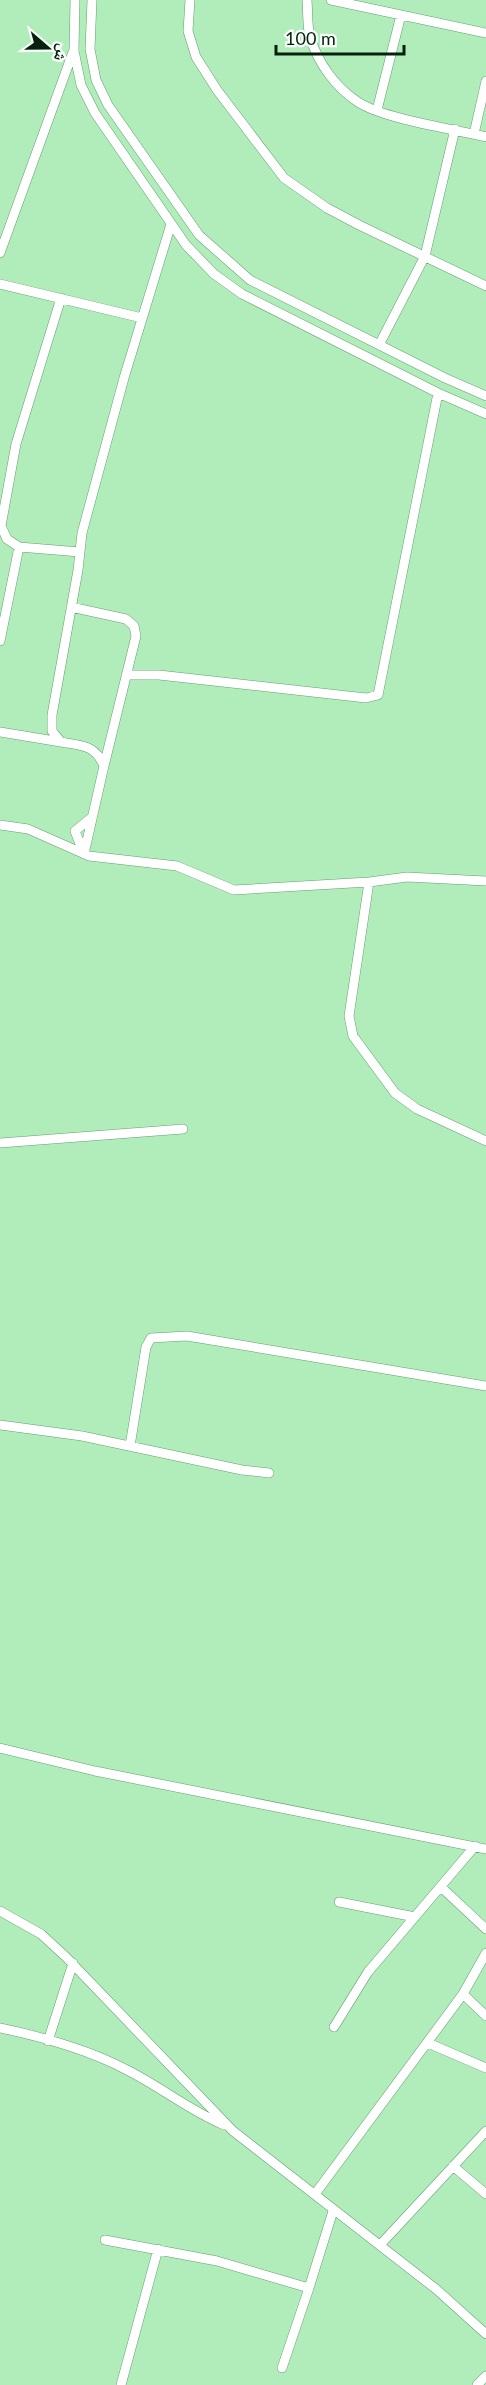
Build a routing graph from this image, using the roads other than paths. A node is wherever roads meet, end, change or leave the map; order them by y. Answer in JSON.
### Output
{"nodes":[{"id":1,"x":90,"y":0,"type":"edge"},
{"id":2,"x":190,"y":0,"type":"edge"},
{"id":3,"x":307,"y":0,"type":"edge"},
{"id":4,"x":331,"y":0,"type":"edge"},
{"id":5,"x":75,"y":2,"type":"edge"},
{"id":6,"x":401,"y":15,"type":"junction"},
{"id":7,"x":486,"y":33,"type":"edge"},
{"id":8,"x":74,"y":51,"type":"junction"},
{"id":9,"x":486,"y":81,"type":"edge"},
{"id":10,"x":377,"y":110,"type":"junction"},
{"id":11,"x":455,"y":129,"type":"junction"},
{"id":12,"x":474,"y":134,"type":"junction"},
{"id":13,"x":486,"y":137,"type":"edge"},
{"id":14,"x":171,"y":224,"type":"junction"},
{"id":15,"x":0,"y":253,"type":"edge"},
{"id":16,"x":425,"y":256,"type":"junction"},
{"id":17,"x":0,"y":284,"type":"edge"},
{"id":18,"x":486,"y":286,"type":"edge"},
{"id":19,"x":61,"y":298,"type":"junction"},
{"id":20,"x":142,"y":318,"type":"junction"},
{"id":21,"x":379,"y":345,"type":"junction"},
{"id":22,"x":438,"y":393,"type":"junction"},
{"id":23,"x":486,"y":396,"type":"edge"},
{"id":24,"x":486,"y":414,"type":"edge"},
{"id":25,"x":21,"y":545,"type":"junction"},
{"id":26,"x":80,"y":552,"type":"junction"},
{"id":27,"x":71,"y":607,"type":"junction"},
{"id":28,"x":0,"y":641,"type":"edge"},
{"id":29,"x":126,"y":675,"type":"junction"},
{"id":30,"x":0,"y":732,"type":"edge"},
{"id":31,"x":61,"y":742,"type":"junction"},
{"id":32,"x":104,"y":766,"type":"junction"},
{"id":33,"x":92,"y":817,"type":"junction"},
{"id":34,"x":0,"y":825,"type":"edge"},
{"id":35,"x":84,"y":854,"type":"junction"},
{"id":36,"x":486,"y":881,"type":"edge"},
{"id":37,"x":369,"y":882,"type":"junction"},
{"id":38,"x":183,"y":1129,"type":"dead end"},
{"id":39,"x":486,"y":1142,"type":"edge"},
{"id":40,"x":0,"y":1143,"type":"edge"},
{"id":41,"x":486,"y":1386,"type":"edge"},
{"id":42,"x":0,"y":1425,"type":"edge"},
{"id":43,"x":130,"y":1446,"type":"junction"},
{"id":44,"x":269,"y":1473,"type":"dead end"},
{"id":45,"x":0,"y":1748,"type":"edge"},
{"id":46,"x":475,"y":1846,"type":"junction"},
{"id":47,"x":486,"y":1849,"type":"edge"},
{"id":48,"x":441,"y":1887,"type":"junction"},
{"id":49,"x":339,"y":1902,"type":"dead end"},
{"id":50,"x":0,"y":1911,"type":"edge"},
{"id":51,"x":415,"y":1917,"type":"junction"},
{"id":52,"x":486,"y":1929,"type":"edge"},
{"id":53,"x":486,"y":1953,"type":"edge"},
{"id":54,"x":73,"y":1963,"type":"junction"},
{"id":55,"x":464,"y":1994,"type":"junction"},
{"id":56,"x":486,"y":2016,"type":"edge"},
{"id":57,"x":334,"y":2027,"type":"dead end"},
{"id":58,"x":0,"y":2028,"type":"edge"},
{"id":59,"x":48,"y":2041,"type":"junction"},
{"id":60,"x":428,"y":2043,"type":"junction"},
{"id":61,"x":486,"y":2068,"type":"edge"},
{"id":62,"x":229,"y":2127,"type":"junction"},
{"id":63,"x":486,"y":2131,"type":"edge"},
{"id":64,"x":453,"y":2166,"type":"junction"},
{"id":65,"x":315,"y":2194,"type":"junction"},
{"id":66,"x":486,"y":2194,"type":"edge"},
{"id":67,"x":333,"y":2211,"type":"junction"},
{"id":68,"x":105,"y":2240,"type":"dead end"},
{"id":69,"x":380,"y":2245,"type":"junction"},
{"id":70,"x":158,"y":2249,"type":"junction"},
{"id":71,"x":309,"y":2288,"type":"junction"},
{"id":72,"x":486,"y":2334,"type":"edge"},
{"id":73,"x":282,"y":2368,"type":"dead end"},
{"id":74,"x":486,"y":2376,"type":"edge"},
{"id":75,"x":121,"y":2385,"type":"edge"},
{"id":76,"x":477,"y":2385,"type":"edge"}],
"edges":[{"from":1,"to":5,"type":"street"},
{"from":1,"to":21,"type":"street"},
{"from":2,"to":16,"type":"street"},
{"from":3,"to":10,"type":"street"},
{"from":4,"to":6,"type":"street"},
{"from":5,"to":8,"type":"street"},
{"from":6,"to":7,"type":"street"},
{"from":6,"to":10,"type":"street"},
{"from":8,"to":14,"type":"street"},
{"from":8,"to":15,"type":"street"},
{"from":9,"to":12,"type":"street"},
{"from":10,"to":11,"type":"street"},
{"from":11,"to":12,"type":"street"},
{"from":11,"to":16,"type":"street"},
{"from":12,"to":13,"type":"street"},
{"from":14,"to":20,"type":"street"},
{"from":14,"to":22,"type":"street"},
{"from":16,"to":18,"type":"street"},
{"from":16,"to":21,"type":"street"},
{"from":17,"to":19,"type":"street"},
{"from":19,"to":20,"type":"street"},
{"from":19,"to":25,"type":"street"},
{"from":20,"to":26,"type":"street"},
{"from":21,"to":23,"type":"street"},
{"from":22,"to":24,"type":"street"},
{"from":22,"to":29,"type":"street"},
{"from":25,"to":26,"type":"street"},
{"from":25,"to":28,"type":"street"},
{"from":26,"to":27,"type":"street"},
{"from":27,"to":29,"type":"street"},
{"from":27,"to":31,"type":"street"},
{"from":29,"to":32,"type":"street"},
{"from":30,"to":31,"type":"street"},
{"from":31,"to":32,"type":"street"},
{"from":32,"to":33,"type":"street"},
{"from":33,"to":35,"type":"street"},
{"from":33,"to":35,"type":"street"},
{"from":34,"to":35,"type":"street"},
{"from":35,"to":37,"type":"street"},
{"from":36,"to":37,"type":"street"},
{"from":37,"to":39,"type":"street"},
{"from":38,"to":40,"type":"street"},
{"from":41,"to":43,"type":"street"},
{"from":42,"to":43,"type":"street"},
{"from":43,"to":44,"type":"street"},
{"from":45,"to":46,"type":"street"},
{"from":46,"to":47,"type":"street"},
{"from":46,"to":48,"type":"street"},
{"from":48,"to":51,"type":"street"},
{"from":48,"to":52,"type":"street"},
{"from":49,"to":51,"type":"street"},
{"from":50,"to":54,"type":"street"},
{"from":51,"to":57,"type":"street"},
{"from":53,"to":55,"type":"street"},
{"from":54,"to":59,"type":"street"},
{"from":54,"to":62,"type":"street"},
{"from":55,"to":56,"type":"street"},
{"from":55,"to":60,"type":"street"},
{"from":58,"to":59,"type":"street"},
{"from":59,"to":62,"type":"street"},
{"from":60,"to":61,"type":"street"},
{"from":60,"to":65,"type":"street"},
{"from":62,"to":65,"type":"street"},
{"from":63,"to":64,"type":"street"},
{"from":64,"to":66,"type":"street"},
{"from":64,"to":69,"type":"street"},
{"from":65,"to":67,"type":"street"},
{"from":67,"to":69,"type":"street"},
{"from":67,"to":71,"type":"street"},
{"from":68,"to":70,"type":"street"},
{"from":69,"to":72,"type":"street"},
{"from":70,"to":71,"type":"street"},
{"from":70,"to":75,"type":"street"},
{"from":71,"to":73,"type":"street"},
{"from":74,"to":76,"type":"street"}]}
